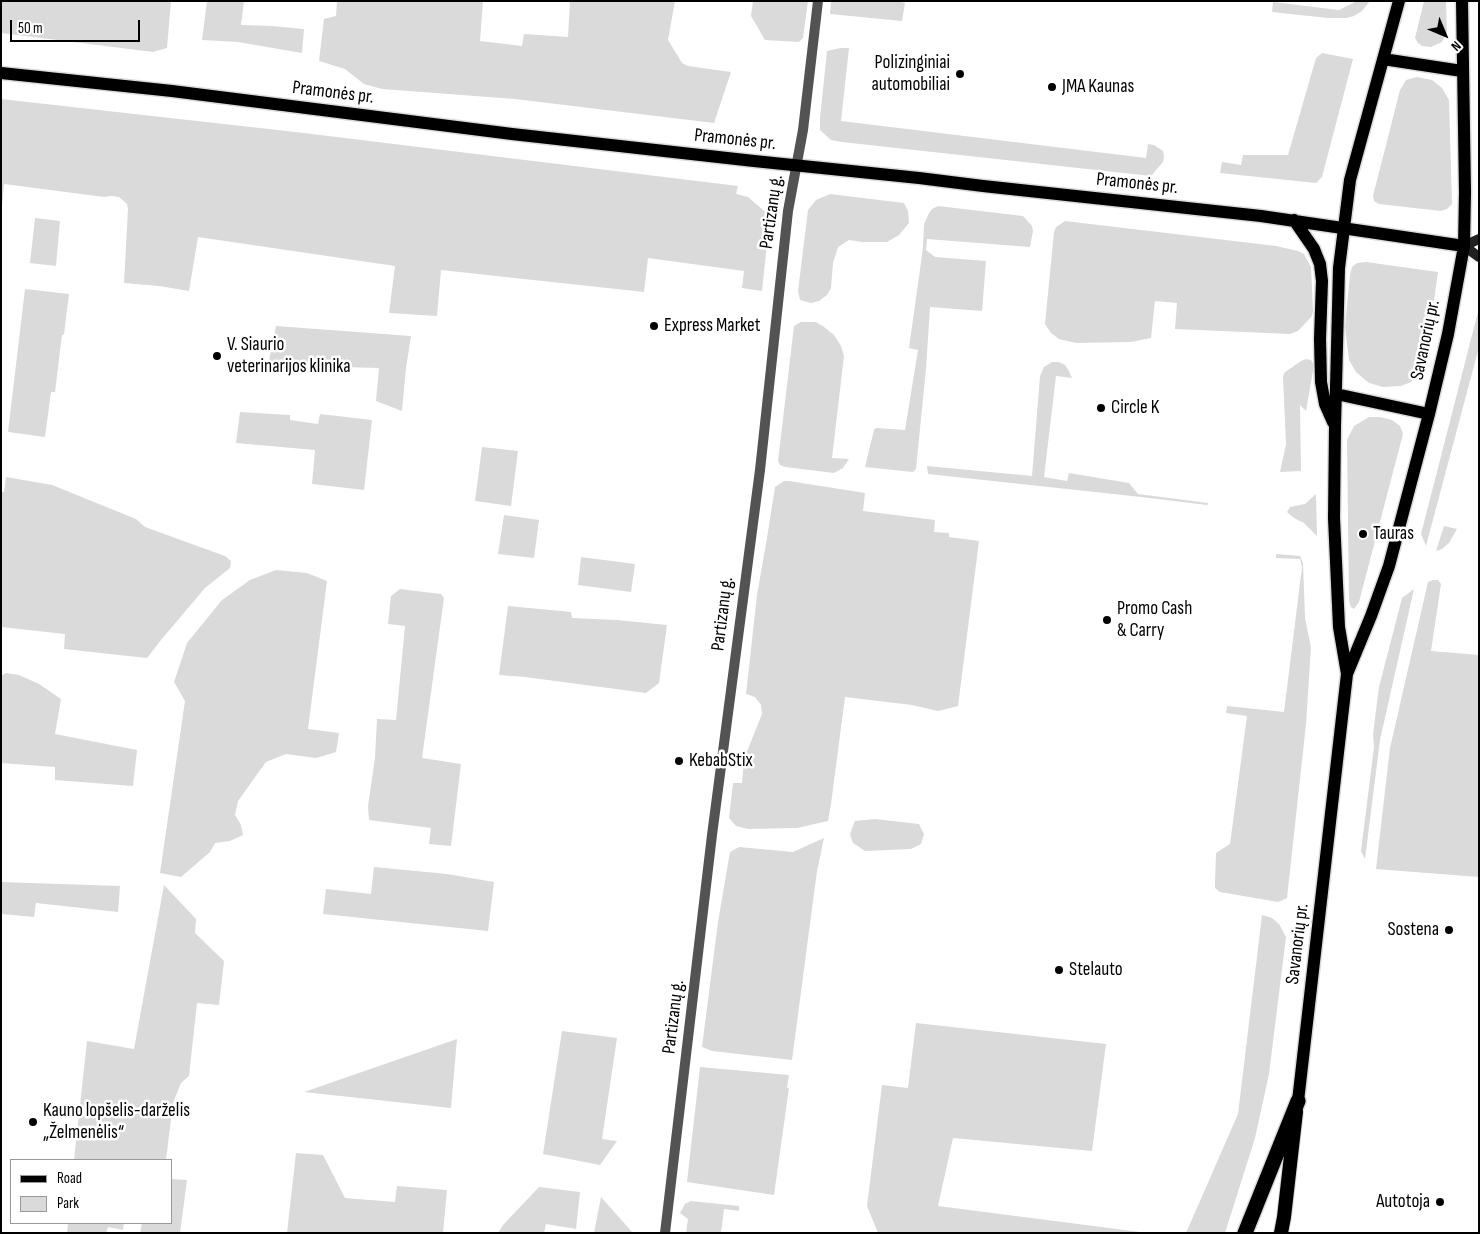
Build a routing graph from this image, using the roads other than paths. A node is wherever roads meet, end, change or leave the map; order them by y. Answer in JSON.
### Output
{"nodes":[{"id":1,"x":818,"y":1,"type":"edge"},
{"id":2,"x":1400,"y":1,"type":"edge"},
{"id":3,"x":1462,"y":1,"type":"edge"},
{"id":4,"x":1383,"y":59,"type":"junction"},
{"id":5,"x":1462,"y":71,"type":"junction"},
{"id":6,"x":1,"y":72,"type":"edge"},
{"id":7,"x":796,"y":166,"type":"junction"},
{"id":8,"x":1294,"y":220,"type":"junction"},
{"id":9,"x":1343,"y":228,"type":"junction"},
{"id":10,"x":1479,"y":239,"type":"edge"},
{"id":11,"x":1464,"y":246,"type":"junction"},
{"id":12,"x":1479,"y":257,"type":"edge"},
{"id":13,"x":1336,"y":394,"type":"junction"},
{"id":14,"x":1429,"y":414,"type":"junction"},
{"id":15,"x":1335,"y":426,"type":"junction"},
{"id":16,"x":1347,"y":674,"type":"junction"},
{"id":17,"x":1298,"y":1101,"type":"junction"},
{"id":18,"x":665,"y":1233,"type":"edge"},
{"id":19,"x":1245,"y":1233,"type":"edge"},
{"id":20,"x":1282,"y":1233,"type":"edge"}],
"edges":[{"from":1,"to":7,"type":"street","name":"Partizanų g."},
{"from":2,"to":4,"type":"main road","name":"Savanorių pr."},
{"from":3,"to":5,"type":"main road","name":"Savanorių pr."},
{"from":4,"to":5,"type":"main road"},
{"from":4,"to":9,"type":"main road","name":"Savanorių pr."},
{"from":5,"to":11,"type":"main road","name":"Savanorių pr."},
{"from":6,"to":7,"type":"main road","name":"Pramonės pr."},
{"from":7,"to":8,"type":"main road","name":"Pramonės pr."},
{"from":7,"to":18,"type":"street","name":"Partizanų g."},
{"from":8,"to":9,"type":"main road","name":"Pramonės pr."},
{"from":8,"to":15,"type":"main road"},
{"from":9,"to":11,"type":"main road","name":"Pramonės pr."},
{"from":9,"to":13,"type":"main road","name":"Savanorių pr."},
{"from":10,"to":11,"type":"main road"},
{"from":11,"to":12,"type":"main road"},
{"from":11,"to":14,"type":"main road","name":"Savanorių pr."},
{"from":13,"to":14,"type":"main road"},
{"from":13,"to":15,"type":"main road","name":"Savanorių pr."},
{"from":14,"to":16,"type":"main road","name":"Savanorių pr."},
{"from":15,"to":16,"type":"main road","name":"Savanorių pr."},
{"from":16,"to":17,"type":"main road","name":"Savanorių pr."},
{"from":17,"to":19,"type":"highway"},
{"from":17,"to":20,"type":"highway","name":"Savanorių pr."}]}
